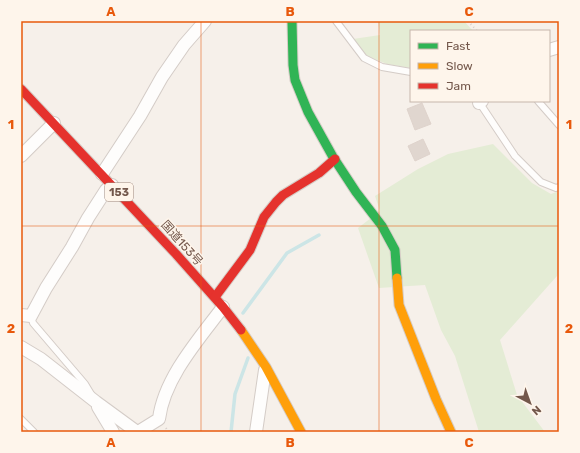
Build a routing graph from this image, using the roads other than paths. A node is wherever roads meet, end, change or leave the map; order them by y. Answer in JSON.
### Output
{"nodes":[{"id":1,"x":205,"y":21,"type":"edge"},
{"id":2,"x":292,"y":21,"type":"edge"},
{"id":3,"x":336,"y":21,"type":"edge"},
{"id":4,"x":410,"y":72,"type":"edge"},
{"id":5,"x":21,"y":89,"type":"edge"},
{"id":6,"x":480,"y":102,"type":"edge"},
{"id":7,"x":539,"y":102,"type":"edge"},
{"id":8,"x":54,"y":123,"type":"junction"},
{"id":9,"x":559,"y":125,"type":"edge"},
{"id":10,"x":21,"y":156,"type":"edge"},
{"id":11,"x":335,"y":159,"type":"junction"},
{"id":12,"x":102,"y":174,"type":"junction"},
{"id":13,"x":112,"y":185,"type":"junction"},
{"id":14,"x":559,"y":187,"type":"edge"},
{"id":15,"x":215,"y":297,"type":"junction"},
{"id":16,"x":223,"y":307,"type":"junction"},
{"id":17,"x":26,"y":316,"type":"edge"},
{"id":18,"x":21,"y":347,"type":"edge"},
{"id":19,"x":266,"y":367,"type":"junction"},
{"id":20,"x":96,"y":402,"type":"junction"},
{"id":21,"x":21,"y":419,"type":"edge"},
{"id":22,"x":34,"y":432,"type":"edge"},
{"id":23,"x":114,"y":432,"type":"edge"},
{"id":24,"x":138,"y":432,"type":"edge"},
{"id":25,"x":256,"y":432,"type":"edge"},
{"id":26,"x":301,"y":432,"type":"edge"},
{"id":27,"x":451,"y":432,"type":"edge"}],
"edges":[{"from":1,"to":12,"type":"street"},
{"from":2,"to":11,"type":"main road"},
{"from":3,"to":4,"type":"lane"},
{"from":5,"to":8,"type":"main road","name":"国道153号","number":"153"},
{"from":6,"to":14,"type":"lane"},
{"from":7,"to":9,"type":"lane"},
{"from":8,"to":10,"type":"street"},
{"from":8,"to":12,"type":"main road","name":"国道153号","number":"153"},
{"from":11,"to":15,"type":"main road"},
{"from":11,"to":27,"type":"main road"},
{"from":12,"to":13,"type":"main road","name":"国道153号","number":"153"},
{"from":13,"to":15,"type":"main road","name":"国道153号","number":"153"},
{"from":13,"to":17,"type":"street"},
{"from":15,"to":16,"type":"main road","name":"国道153号","number":"153"},
{"from":16,"to":19,"type":"main road","name":"国道153号","number":"153"},
{"from":16,"to":24,"type":"street"},
{"from":17,"to":20,"type":"lane"},
{"from":18,"to":20,"type":"street"},
{"from":19,"to":25,"type":"street"},
{"from":19,"to":26,"type":"main road","name":"国道153号","number":"153"},
{"from":20,"to":23,"type":"street"},
{"from":20,"to":24,"type":"street"},
{"from":21,"to":22,"type":"lane"}]}
